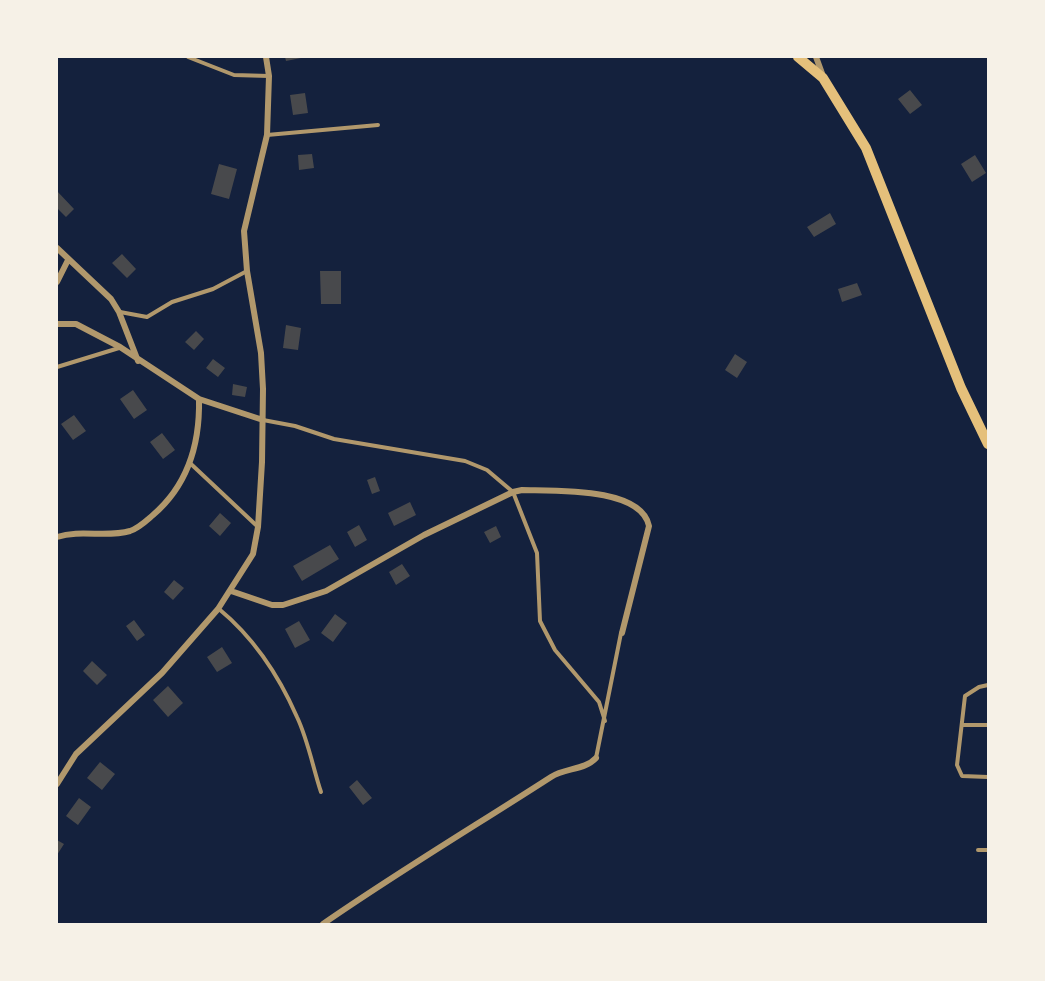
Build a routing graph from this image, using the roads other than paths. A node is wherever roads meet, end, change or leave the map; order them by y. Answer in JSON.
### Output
{"nodes":[{"id":1,"x":188,"y":57,"type":"edge"},
{"id":2,"x":266,"y":57,"type":"edge"},
{"id":3,"x":798,"y":57,"type":"edge"},
{"id":4,"x":816,"y":57,"type":"edge"},
{"id":5,"x":269,"y":76,"type":"junction"},
{"id":6,"x":823,"y":78,"type":"junction"},
{"id":7,"x":378,"y":125,"type":"dead end"},
{"id":8,"x":267,"y":135,"type":"junction"},
{"id":9,"x":57,"y":248,"type":"edge"},
{"id":10,"x":68,"y":260,"type":"junction"},
{"id":11,"x":247,"y":271,"type":"junction"},
{"id":12,"x":57,"y":282,"type":"edge"},
{"id":13,"x":119,"y":312,"type":"junction"},
{"id":14,"x":57,"y":324,"type":"edge"},
{"id":15,"x":120,"y":348,"type":"junction"},
{"id":16,"x":138,"y":362,"type":"junction"},
{"id":17,"x":57,"y":367,"type":"edge"},
{"id":18,"x":200,"y":399,"type":"junction"},
{"id":19,"x":263,"y":420,"type":"junction"},
{"id":20,"x":988,"y":444,"type":"edge"},
{"id":21,"x":191,"y":464,"type":"junction"},
{"id":22,"x":513,"y":492,"type":"junction"},
{"id":23,"x":258,"y":527,"type":"junction"},
{"id":24,"x":57,"y":537,"type":"edge"},
{"id":25,"x":231,"y":591,"type":"junction"},
{"id":26,"x":218,"y":609,"type":"junction"},
{"id":27,"x":622,"y":633,"type":"joint"},
{"id":28,"x":988,"y":684,"type":"edge"},
{"id":29,"x":605,"y":720,"type":"junction"},
{"id":30,"x":962,"y":725,"type":"junction"},
{"id":31,"x":988,"y":725,"type":"edge"},
{"id":32,"x":596,"y":758,"type":"joint"},
{"id":33,"x":988,"y":777,"type":"edge"},
{"id":34,"x":57,"y":784,"type":"edge"},
{"id":35,"x":321,"y":792,"type":"dead end"},
{"id":36,"x":978,"y":850,"type":"dead end"},
{"id":37,"x":988,"y":850,"type":"edge"},
{"id":38,"x":323,"y":924,"type":"edge"}],
"edges":[{"from":1,"to":5,"type":"lane"},
{"from":2,"to":5,"type":"street"},
{"from":3,"to":6,"type":"main road"},
{"from":4,"to":6,"type":"street"},
{"from":5,"to":8,"type":"street"},
{"from":6,"to":20,"type":"main road"},
{"from":7,"to":8,"type":"lane"},
{"from":8,"to":11,"type":"street"},
{"from":9,"to":10,"type":"street"},
{"from":10,"to":12,"type":"street"},
{"from":10,"to":13,"type":"street"},
{"from":11,"to":13,"type":"lane"},
{"from":11,"to":19,"type":"street"},
{"from":13,"to":16,"type":"street"},
{"from":14,"to":15,"type":"street"},
{"from":15,"to":16,"type":"street"},
{"from":15,"to":17,"type":"lane"},
{"from":16,"to":18,"type":"street"},
{"from":18,"to":19,"type":"street"},
{"from":18,"to":21,"type":"street"},
{"from":19,"to":22,"type":"lane"},
{"from":19,"to":23,"type":"street"},
{"from":21,"to":23,"type":"lane"},
{"from":21,"to":24,"type":"street"},
{"from":22,"to":25,"type":"street"},
{"from":22,"to":27,"type":"street"},
{"from":22,"to":29,"type":"lane"},
{"from":23,"to":25,"type":"street"},
{"from":25,"to":26,"type":"street"},
{"from":26,"to":34,"type":"street"},
{"from":26,"to":35,"type":"lane"},
{"from":27,"to":29,"type":"lane"},
{"from":28,"to":30,"type":"lane"},
{"from":29,"to":32,"type":"lane"},
{"from":30,"to":31,"type":"lane"},
{"from":30,"to":33,"type":"lane"},
{"from":32,"to":38,"type":"street"},
{"from":36,"to":37,"type":"lane"}]}
